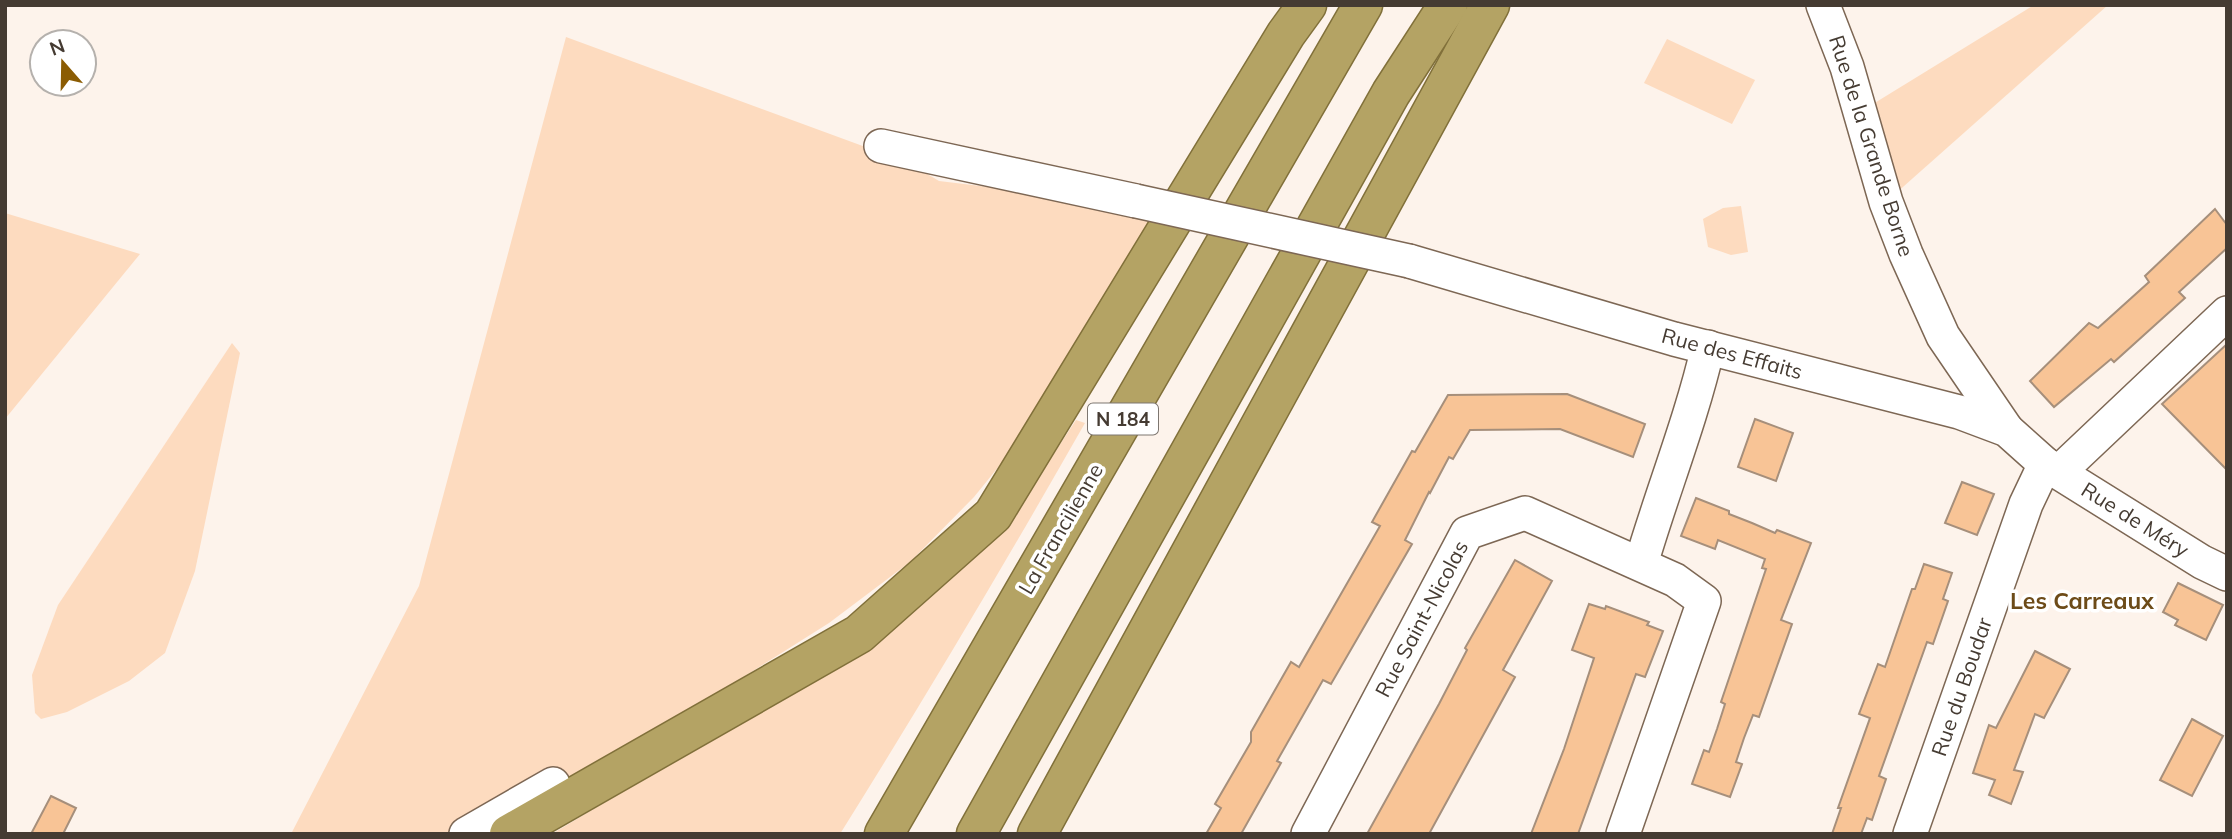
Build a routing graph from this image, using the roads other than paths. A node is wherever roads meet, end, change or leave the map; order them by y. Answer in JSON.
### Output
{"nodes":[{"id":1,"x":1307,"y":5,"type":"edge"},
{"id":2,"x":1363,"y":5,"type":"edge"},
{"id":3,"x":1448,"y":5,"type":"edge"},
{"id":4,"x":1490,"y":5,"type":"edge"},
{"id":5,"x":1823,"y":5,"type":"edge"},
{"id":6,"x":881,"y":146,"type":"dead end"},
{"id":7,"x":2227,"y":313,"type":"edge"},
{"id":8,"x":1708,"y":347,"type":"junction"},
{"id":9,"x":2007,"y":430,"type":"junction"},
{"id":10,"x":2052,"y":468,"type":"junction"},
{"id":11,"x":1641,"y":564,"type":"junction"},
{"id":12,"x":2227,"y":574,"type":"edge"},
{"id":13,"x":553,"y":784,"type":"dead end"},
{"id":14,"x":466,"y":834,"type":"edge"},
{"id":15,"x":509,"y":834,"type":"edge"},
{"id":16,"x":884,"y":834,"type":"edge"},
{"id":17,"x":976,"y":834,"type":"edge"},
{"id":18,"x":1037,"y":834,"type":"edge"},
{"id":19,"x":1308,"y":834,"type":"edge"},
{"id":20,"x":1623,"y":834,"type":"edge"},
{"id":21,"x":1910,"y":834,"type":"edge"}],
"edges":[{"from":1,"to":15,"type":"highway"},
{"from":2,"to":16,"type":"highway","name":"La Francilienne","number":"N 184"},
{"from":3,"to":17,"type":"highway"},
{"from":4,"to":18,"type":"highway"},
{"from":5,"to":9,"type":"street","name":"Rue de la Grande Borne"},
{"from":6,"to":8,"type":"street","name":"Rue des Effaits","bridge":true},
{"from":7,"to":10,"type":"street"},
{"from":8,"to":9,"type":"street","name":"Rue des Effaits"},
{"from":8,"to":11,"type":"street"},
{"from":9,"to":10,"type":"street","name":"Rue des Effaits"},
{"from":10,"to":12,"type":"street","name":"Rue de Méry"},
{"from":10,"to":21,"type":"street","name":"Rue du Boudar"},
{"from":11,"to":19,"type":"street","name":"Rue Saint-Nicolas"},
{"from":11,"to":20,"type":"street","name":"Rue Saint-Nicolas"},
{"from":13,"to":14,"type":"street"}]}
